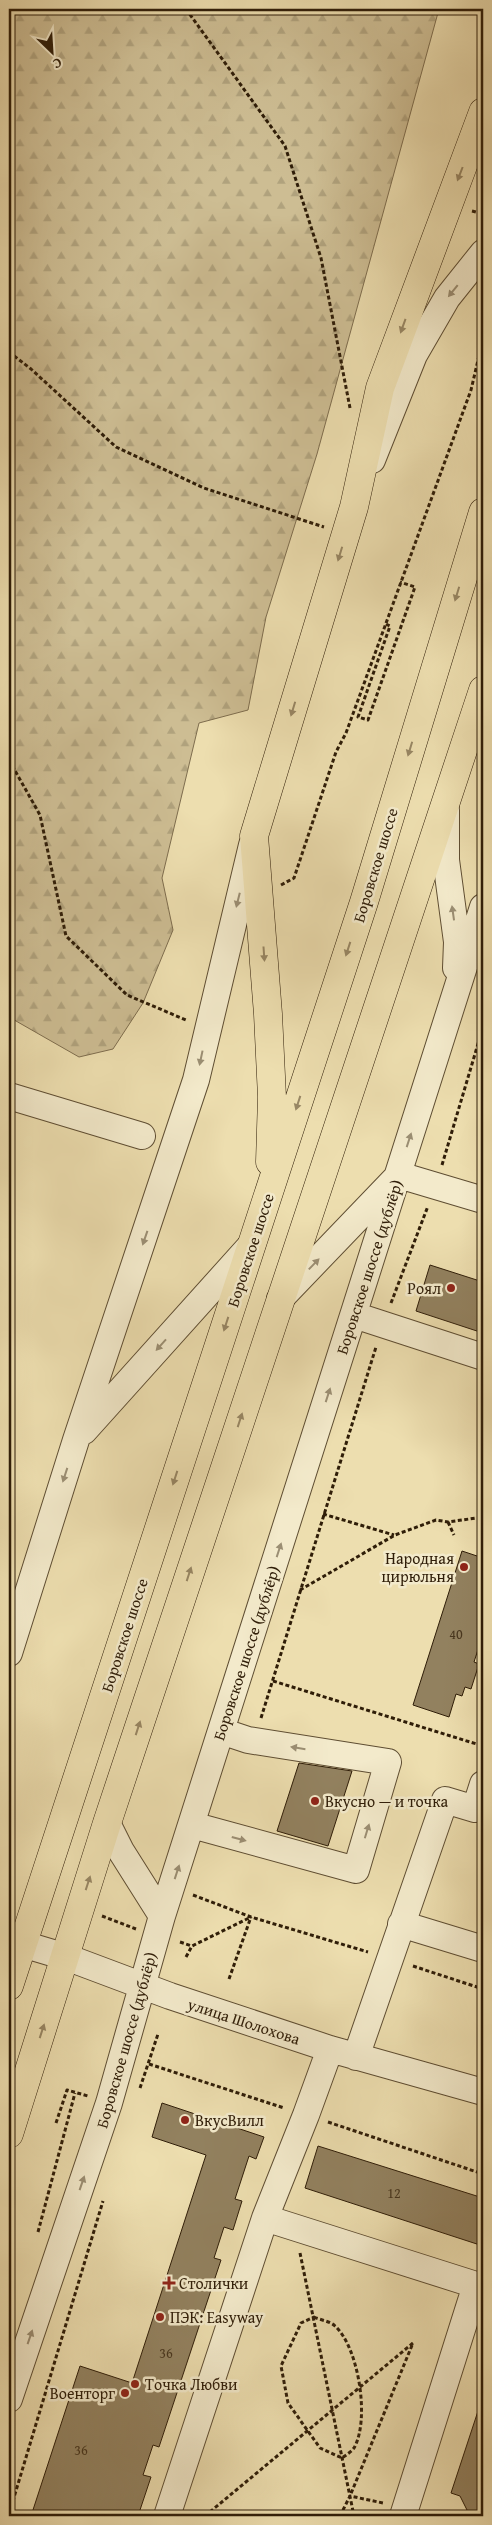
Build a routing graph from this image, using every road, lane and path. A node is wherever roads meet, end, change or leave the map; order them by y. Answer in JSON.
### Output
{"nodes":[{"id":1,"x":186,"y":9,"type":"edge"},
{"id":2,"x":483,"y":112,"type":"edge"},
{"id":3,"x":483,"y":253,"type":"edge"},
{"id":4,"x":483,"y":339,"type":"edge"},
{"id":5,"x":9,"y":352,"type":"edge"},
{"id":6,"x":351,"y":414,"type":"dead end"},
{"id":7,"x":354,"y":507,"type":"junction"},
{"id":8,"x":483,"y":512,"type":"edge"},
{"id":9,"x":328,"y":529,"type":"dead end"},
{"id":10,"x":400,"y":582,"type":"junction"},
{"id":11,"x":386,"y":624,"type":"junction"},
{"id":12,"x":483,"y":690,"type":"edge"},
{"id":13,"x":9,"y":760,"type":"edge"},
{"id":14,"x":446,"y":800,"type":"junction"},
{"id":15,"x":254,"y":836,"type":"junction"},
{"id":16,"x":260,"y":896,"type":"junction"},
{"id":17,"x":483,"y":906,"type":"edge"},
{"id":18,"x":455,"y":996,"type":"junction"},
{"id":19,"x":191,"y":1022,"type":"dead end"},
{"id":20,"x":483,"y":1027,"type":"edge"},
{"id":21,"x":9,"y":1096,"type":"edge"},
{"id":22,"x":142,"y":1136,"type":"dead end"},
{"id":23,"x":399,"y":1175,"type":"junction"},
{"id":24,"x":436,"y":1186,"type":"junction"},
{"id":25,"x":269,"y":1193,"type":"junction"},
{"id":26,"x":483,"y":1200,"type":"edge"},
{"id":27,"x":252,"y":1244,"type":"junction"},
{"id":28,"x":280,"y":1299,"type":"junction"},
{"id":29,"x":354,"y":1315,"type":"junction"},
{"id":30,"x":383,"y":1324,"type":"junction"},
{"id":31,"x":483,"y":1357,"type":"edge"},
{"id":32,"x":76,"y":1440,"type":"junction"},
{"id":33,"x":323,"y":1514,"type":"junction"},
{"id":34,"x":483,"y":1517,"type":"edge"},
{"id":35,"x":448,"y":1522,"type":"junction"},
{"id":36,"x":395,"y":1535,"type":"junction"},
{"id":37,"x":454,"y":1535,"type":"dead end"},
{"id":38,"x":299,"y":1590,"type":"junction"},
{"id":39,"x":9,"y":1653,"type":"edge"},
{"id":40,"x":273,"y":1681,"type":"junction"},
{"id":41,"x":221,"y":1731,"type":"junction"},
{"id":42,"x":248,"y":1740,"type":"junction"},
{"id":43,"x":483,"y":1746,"type":"edge"},
{"id":44,"x":483,"y":1784,"type":"edge"},
{"id":45,"x":479,"y":1811,"type":"edge"},
{"id":46,"x":107,"y":1823,"type":"junction"},
{"id":47,"x":192,"y":1825,"type":"junction"},
{"id":48,"x":195,"y":1888,"type":"dead end"},
{"id":49,"x":97,"y":1914,"type":"dead end"},
{"id":50,"x":252,"y":1916,"type":"junction"},
{"id":51,"x":151,"y":1923,"type":"junction"},
{"id":52,"x":401,"y":1924,"type":"junction"},
{"id":53,"x":16,"y":1942,"type":"edge"},
{"id":54,"x":180,"y":1942,"type":"dead end"},
{"id":55,"x":192,"y":1946,"type":"junction"},
{"id":56,"x":483,"y":1949,"type":"edge"},
{"id":57,"x":66,"y":1956,"type":"junction"},
{"id":58,"x":186,"y":1957,"type":"dead end"},
{"id":59,"x":229,"y":1979,"type":"dead end"},
{"id":60,"x":9,"y":1986,"type":"edge"},
{"id":61,"x":143,"y":1986,"type":"junction"},
{"id":62,"x":158,"y":2034,"type":"dead end"},
{"id":63,"x":330,"y":2049,"type":"junction"},
{"id":64,"x":356,"y":2057,"type":"junction"},
{"id":65,"x":75,"y":2092,"type":"junction"},
{"id":66,"x":483,"y":2092,"type":"edge"},
{"id":67,"x":136,"y":2095,"type":"dead end"},
{"id":68,"x":95,"y":2098,"type":"dead end"},
{"id":69,"x":56,"y":2123,"type":"dead end"},
{"id":70,"x":9,"y":2134,"type":"edge"},
{"id":71,"x":105,"y":2195,"type":"dead end"},
{"id":72,"x":264,"y":2218,"type":"junction"},
{"id":73,"x":295,"y":2228,"type":"junction"},
{"id":74,"x":38,"y":2235,"type":"dead end"},
{"id":75,"x":480,"y":2286,"type":"edge"},
{"id":76,"x":314,"y":2317,"type":"junction"},
{"id":77,"x":360,"y":2388,"type":"junction"},
{"id":78,"x":9,"y":2399,"type":"edge"},
{"id":79,"x":307,"y":2432,"type":"junction"},
{"id":80,"x":342,"y":2458,"type":"junction"},
{"id":81,"x":350,"y":2496,"type":"junction"},
{"id":82,"x":404,"y":2512,"type":"edge"},
{"id":83,"x":9,"y":2514,"type":"edge"},
{"id":84,"x":174,"y":2514,"type":"edge"},
{"id":85,"x":205,"y":2516,"type":"edge"},
{"id":86,"x":340,"y":2516,"type":"edge"},
{"id":87,"x":354,"y":2516,"type":"edge"}],
"edges":[{"from":1,"to":6,"type":"path"},
{"from":2,"to":7,"type":"main road","one_way":true},
{"from":3,"to":7,"type":"street","one_way":true},
{"from":4,"to":10,"type":"path"},
{"from":5,"to":9,"type":"path"},
{"from":7,"to":15,"type":"main road","one_way":true},
{"from":8,"to":25,"type":"main road","name":"Боровское шоссе","one_way":true},
{"from":10,"to":11,"type":"path"},
{"from":10,"to":11,"type":"path"},
{"from":11,"to":16,"type":"path"},
{"from":12,"to":14,"type":"main road"},
{"from":13,"to":19,"type":"path"},
{"from":18,"to":14,"type":"street","one_way":true},
{"from":14,"to":28,"type":"main road"},
{"from":15,"to":16,"type":"main road"},
{"from":15,"to":32,"type":"street","one_way":true},
{"from":16,"to":25,"type":"main road","one_way":true},
{"from":17,"to":18,"type":"street","name":"Боровское шоссе (дублёр)"},
{"from":23,"to":18,"type":"street","name":"Боровское шоссе (дублёр)","one_way":true},
{"from":20,"to":24,"type":"path"},
{"from":21,"to":22,"type":"street"},
{"from":23,"to":24,"type":"street"},
{"from":28,"to":23,"type":"street","one_way":true},
{"from":23,"to":29,"type":"street","name":"Боровское шоссе (дублёр)"},
{"from":24,"to":26,"type":"street"},
{"from":24,"to":30,"type":"path"},
{"from":25,"to":27,"type":"main road","name":"Боровское шоссе"},
{"from":27,"to":32,"type":"street","one_way":true},
{"from":27,"to":53,"type":"main road","name":"Боровское шоссе","one_way":true},
{"from":46,"to":28,"type":"main road","one_way":true},
{"from":29,"to":30,"type":"street"},
{"from":41,"to":29,"type":"street","name":"Боровское шоссе (дублёр)","one_way":true},
{"from":30,"to":31,"type":"street"},
{"from":30,"to":33,"type":"path"},
{"from":32,"to":39,"type":"street","one_way":true},
{"from":33,"to":36,"type":"path"},
{"from":33,"to":38,"type":"path"},
{"from":34,"to":35,"type":"path"},
{"from":35,"to":36,"type":"path"},
{"from":35,"to":37,"type":"path"},
{"from":36,"to":38,"type":"path"},
{"from":38,"to":40,"type":"path"},
{"from":40,"to":42,"type":"path"},
{"from":40,"to":43,"type":"path"},
{"from":41,"to":42,"type":"street"},
{"from":41,"to":47,"type":"street","name":"Боровское шоссе (дублёр)"},
{"from":47,"to":42,"type":"street","one_way":true},
{"from":44,"to":45,"type":"street"},
{"from":45,"to":52,"type":"street"},
{"from":46,"to":51,"type":"street"},
{"from":57,"to":46,"type":"main road","one_way":true},
{"from":51,"to":47,"type":"street","name":"Боровское шоссе (дублёр)","one_way":true},
{"from":48,"to":50,"type":"path"},
{"from":49,"to":51,"type":"path"},
{"from":50,"to":55,"type":"path"},
{"from":50,"to":59,"type":"path"},
{"from":51,"to":61,"type":"street","name":"Боровское шоссе (дублёр)"},
{"from":52,"to":56,"type":"street"},
{"from":52,"to":64,"type":"street"},
{"from":53,"to":57,"type":"street","name":"улица Шолохова"},
{"from":53,"to":60,"type":"main road","name":"Боровское шоссе"},
{"from":54,"to":55,"type":"path"},
{"from":55,"to":58,"type":"path"},
{"from":57,"to":61,"type":"street","name":"улица Шолохова"},
{"from":70,"to":57,"type":"main road","one_way":true},
{"from":61,"to":63,"type":"street","name":"улица Шолохова"},
{"from":78,"to":61,"type":"street","name":"Боровское шоссе (дублёр)","one_way":true},
{"from":62,"to":67,"type":"path"},
{"from":63,"to":64,"type":"street","name":"улица Шолохова"},
{"from":63,"to":72,"type":"street"},
{"from":64,"to":66,"type":"street","name":"улица Шолохова"},
{"from":65,"to":68,"type":"path"},
{"from":65,"to":69,"type":"path"},
{"from":65,"to":74,"type":"path"},
{"from":71,"to":83,"type":"path"},
{"from":72,"to":73,"type":"street"},
{"from":72,"to":84,"type":"street"},
{"from":73,"to":75,"type":"street"},
{"from":73,"to":76,"type":"path"},
{"from":75,"to":82,"type":"street"},
{"from":76,"to":77,"type":"path"},
{"from":76,"to":79,"type":"path"},
{"from":76,"to":80,"type":"path"},
{"from":77,"to":79,"type":"path"},
{"from":77,"to":80,"type":"path"},
{"from":77,"to":81,"type":"path"},
{"from":79,"to":80,"type":"path"},
{"from":79,"to":85,"type":"path"},
{"from":80,"to":81,"type":"path"},
{"from":81,"to":82,"type":"path"},
{"from":81,"to":86,"type":"path"},
{"from":81,"to":87,"type":"path"}]}
